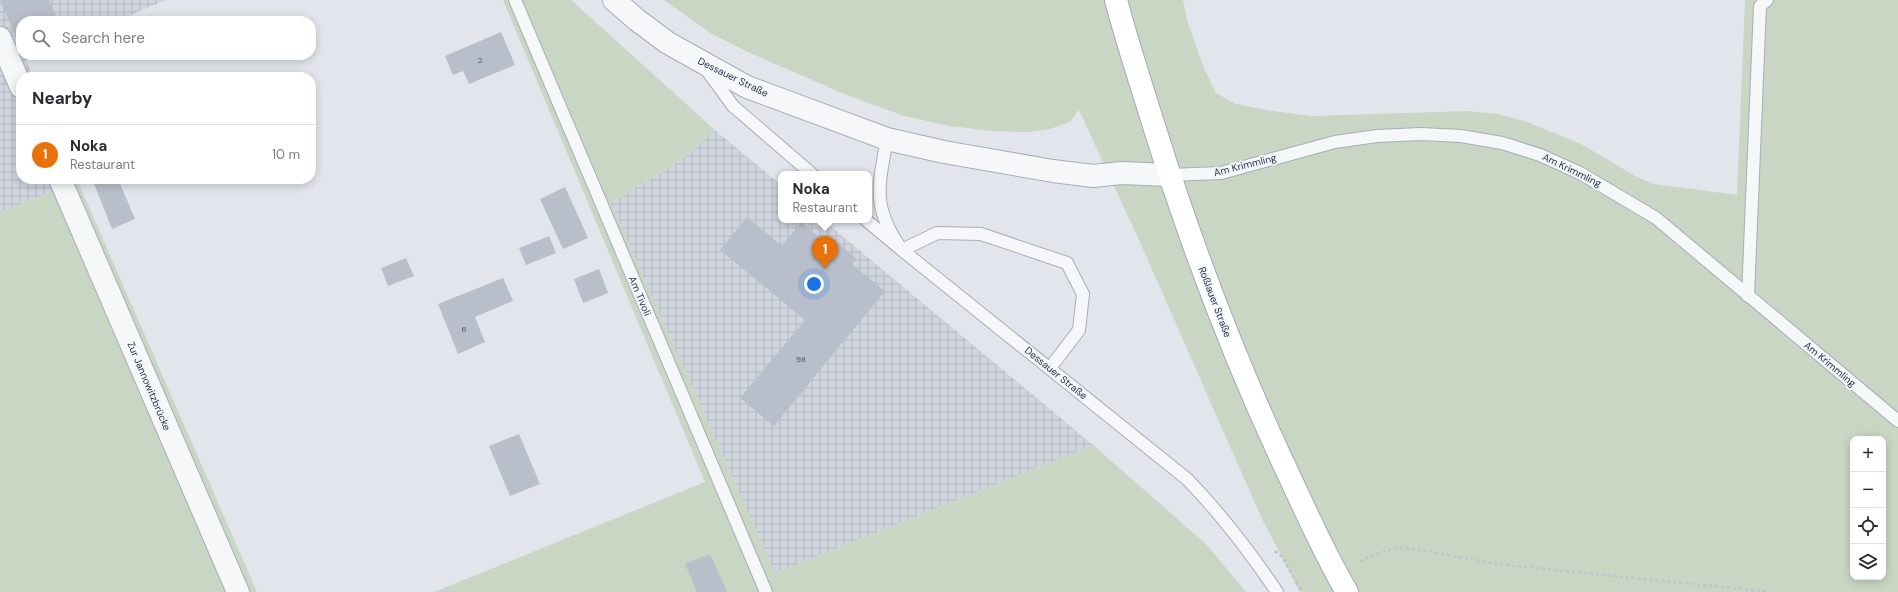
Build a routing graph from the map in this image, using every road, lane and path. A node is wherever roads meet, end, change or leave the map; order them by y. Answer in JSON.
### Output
{"nodes":[{"id":1,"x":515,"y":0,"type":"edge"},
{"id":2,"x":614,"y":0,"type":"edge"},
{"id":3,"x":1116,"y":0,"type":"edge"},
{"id":4,"x":1767,"y":0,"type":"edge"},
{"id":5,"x":0,"y":38,"type":"edge"},
{"id":6,"x":701,"y":63,"type":"junction"},
{"id":7,"x":16,"y":75,"type":"edge"},
{"id":8,"x":887,"y":139,"type":"junction"},
{"id":9,"x":809,"y":171,"type":"edge"},
{"id":10,"x":1170,"y":175,"type":"junction"},
{"id":11,"x":62,"y":184,"type":"edge"},
{"id":12,"x":870,"y":223,"type":"edge"},
{"id":13,"x":902,"y":250,"type":"junction"},
{"id":14,"x":1748,"y":296,"type":"junction"},
{"id":15,"x":1050,"y":368,"type":"junction"},
{"id":16,"x":1898,"y":421,"type":"edge"},
{"id":17,"x":1360,"y":561,"type":"dead end"},
{"id":18,"x":238,"y":592,"type":"edge"},
{"id":19,"x":766,"y":592,"type":"edge"},
{"id":20,"x":1277,"y":592,"type":"edge"},
{"id":21,"x":1347,"y":592,"type":"edge"},
{"id":22,"x":1771,"y":592,"type":"edge"}],
"edges":[{"from":1,"to":19,"type":"lane","name":"Am Tivoli"},
{"from":2,"to":6,"type":"street","name":"Dessauer Straße"},
{"from":3,"to":10,"type":"main road","name":"Roßlauer Straße"},
{"from":4,"to":14,"type":"lane"},
{"from":5,"to":7,"type":"street"},
{"from":6,"to":8,"type":"street","name":"Dessauer Straße"},
{"from":6,"to":9,"type":"lane"},
{"from":8,"to":10,"type":"street","name":"Dessauer Straße"},
{"from":8,"to":13,"type":"lane","name":"Dessauer Straße"},
{"from":10,"to":14,"type":"lane","name":"Am Krimmling"},
{"from":10,"to":21,"type":"main road","name":"Roßlauer Straße"},
{"from":11,"to":18,"type":"street","name":"Zur Jannowitzbrücke"},
{"from":12,"to":13,"type":"lane"},
{"from":13,"to":15,"type":"lane","name":"Dessauer Straße"},
{"from":13,"to":15,"type":"lane"},
{"from":14,"to":16,"type":"lane","name":"Am Krimmling"},
{"from":15,"to":20,"type":"lane","name":"Dessauer Straße"},
{"from":17,"to":22,"type":"path"}]}
